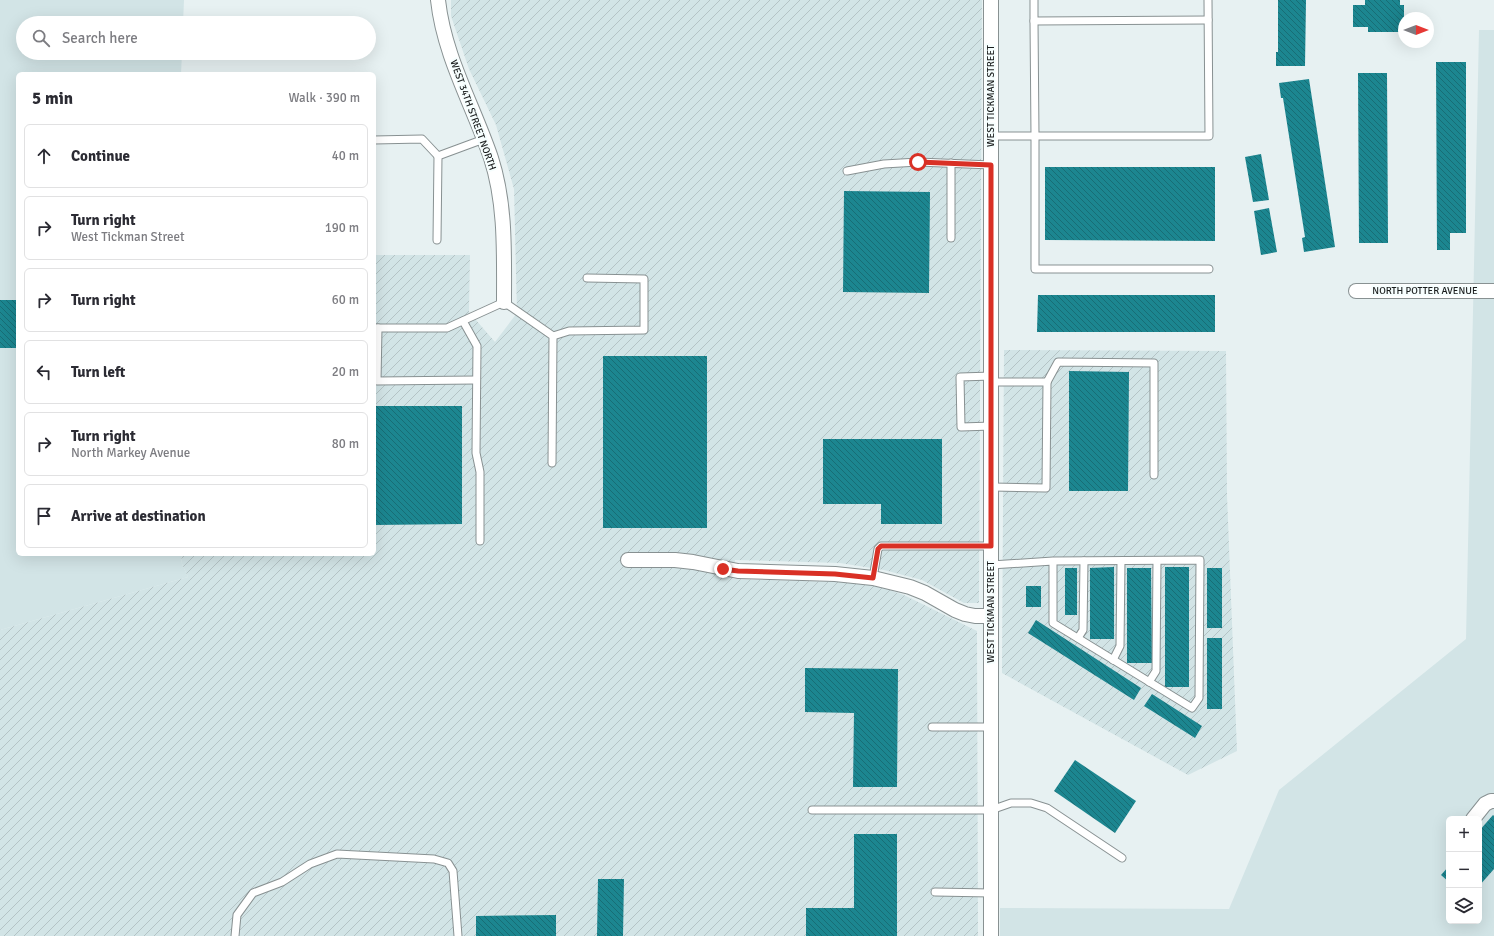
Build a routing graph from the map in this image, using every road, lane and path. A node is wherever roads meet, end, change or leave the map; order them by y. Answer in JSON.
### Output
{"nodes":[{"id":1,"x":438,"y":0,"type":"edge"},
{"id":2,"x":991,"y":0,"type":"edge"},
{"id":3,"x":1034,"y":0,"type":"edge"},
{"id":4,"x":1208,"y":0,"type":"edge"},
{"id":5,"x":1208,"y":20,"type":"junction"},
{"id":6,"x":1034,"y":21,"type":"junction"},
{"id":7,"x":991,"y":136,"type":"junction"},
{"id":8,"x":1034,"y":136,"type":"junction"},
{"id":9,"x":484,"y":139,"type":"junction"},
{"id":10,"x":376,"y":140,"type":"edge"},
{"id":11,"x":438,"y":156,"type":"junction"},
{"id":12,"x":951,"y":163,"type":"junction"},
{"id":13,"x":991,"y":165,"type":"junction"},
{"id":14,"x":847,"y":171,"type":"dead end"},
{"id":15,"x":951,"y":238,"type":"dead end"},
{"id":16,"x":437,"y":240,"type":"dead end"},
{"id":17,"x":1209,"y":269,"type":"dead end"},
{"id":18,"x":587,"y":278,"type":"dead end"},
{"id":19,"x":1356,"y":291,"type":"dead end"},
{"id":20,"x":1494,"y":291,"type":"edge"},
{"id":21,"x":504,"y":302,"type":"junction"},
{"id":22,"x":463,"y":321,"type":"junction"},
{"id":23,"x":376,"y":328,"type":"edge"},
{"id":24,"x":552,"y":336,"type":"junction"},
{"id":25,"x":992,"y":379,"type":"junction"},
{"id":26,"x":476,"y":380,"type":"junction"},
{"id":27,"x":1047,"y":382,"type":"junction"},
{"id":28,"x":992,"y":426,"type":"junction"},
{"id":29,"x":552,"y":463,"type":"dead end"},
{"id":30,"x":1154,"y":475,"type":"dead end"},
{"id":31,"x":992,"y":487,"type":"junction"},
{"id":32,"x":480,"y":541,"type":"dead end"},
{"id":33,"x":991,"y":546,"type":"junction"},
{"id":34,"x":628,"y":560,"type":"dead end"},
{"id":35,"x":1053,"y":561,"type":"junction"},
{"id":36,"x":1084,"y":561,"type":"junction"},
{"id":37,"x":1121,"y":561,"type":"junction"},
{"id":38,"x":1157,"y":561,"type":"junction"},
{"id":39,"x":991,"y":565,"type":"junction"},
{"id":40,"x":873,"y":578,"type":"junction"},
{"id":41,"x":991,"y":616,"type":"junction"},
{"id":42,"x":1078,"y":638,"type":"junction"},
{"id":43,"x":1113,"y":660,"type":"junction"},
{"id":44,"x":1149,"y":682,"type":"junction"},
{"id":45,"x":932,"y":727,"type":"dead end"},
{"id":46,"x":991,"y":727,"type":"junction"},
{"id":47,"x":1494,"y":802,"type":"edge"},
{"id":48,"x":812,"y":810,"type":"dead end"},
{"id":49,"x":991,"y":810,"type":"junction"},
{"id":50,"x":1475,"y":816,"type":"edge"},
{"id":51,"x":1122,"y":858,"type":"dead end"},
{"id":52,"x":934,"y":892,"type":"dead end"},
{"id":53,"x":991,"y":893,"type":"junction"},
{"id":54,"x":235,"y":936,"type":"edge"},
{"id":55,"x":458,"y":936,"type":"edge"},
{"id":56,"x":991,"y":936,"type":"edge"}],
"edges":[{"from":1,"to":9,"type":"street","name":"WEST 34TH STREET NORTH"},
{"from":2,"to":7,"type":"street","name":"WEST TICKMAN STREET"},
{"from":3,"to":6,"type":"lane"},
{"from":4,"to":5,"type":"lane"},
{"from":5,"to":6,"type":"lane"},
{"from":5,"to":8,"type":"lane"},
{"from":6,"to":8,"type":"lane"},
{"from":7,"to":8,"type":"lane"},
{"from":7,"to":13,"type":"street","name":"WEST TICKMAN STREET"},
{"from":8,"to":17,"type":"lane"},
{"from":9,"to":11,"type":"lane"},
{"from":9,"to":21,"type":"street","name":"WEST 34TH STREET NORTH"},
{"from":10,"to":11,"type":"lane"},
{"from":11,"to":16,"type":"lane"},
{"from":12,"to":13,"type":"lane"},
{"from":12,"to":14,"type":"lane"},
{"from":12,"to":15,"type":"lane"},
{"from":13,"to":25,"type":"street","name":"WEST TICKMAN STREET"},
{"from":18,"to":24,"type":"lane"},
{"from":19,"to":20,"type":"street","name":"NORTH POTTER AVENUE"},
{"from":21,"to":22,"type":"lane"},
{"from":21,"to":24,"type":"lane"},
{"from":22,"to":23,"type":"lane"},
{"from":22,"to":26,"type":"lane"},
{"from":23,"to":26,"type":"lane"},
{"from":24,"to":29,"type":"lane"},
{"from":25,"to":27,"type":"lane"},
{"from":25,"to":28,"type":"street","name":"WEST TICKMAN STREET"},
{"from":25,"to":28,"type":"lane"},
{"from":26,"to":32,"type":"lane"},
{"from":27,"to":30,"type":"lane"},
{"from":27,"to":31,"type":"lane"},
{"from":28,"to":31,"type":"street","name":"WEST TICKMAN STREET"},
{"from":31,"to":33,"type":"street","name":"WEST TICKMAN STREET"},
{"from":33,"to":39,"type":"street","name":"WEST TICKMAN STREET"},
{"from":33,"to":40,"type":"lane"},
{"from":34,"to":40,"type":"street"},
{"from":35,"to":36,"type":"lane"},
{"from":35,"to":39,"type":"lane"},
{"from":35,"to":42,"type":"lane"},
{"from":36,"to":37,"type":"lane"},
{"from":36,"to":42,"type":"lane"},
{"from":37,"to":38,"type":"lane"},
{"from":37,"to":43,"type":"lane"},
{"from":38,"to":44,"type":"lane"},
{"from":38,"to":44,"type":"lane"},
{"from":39,"to":41,"type":"street","name":"WEST TICKMAN STREET"},
{"from":40,"to":41,"type":"street"},
{"from":41,"to":46,"type":"street","name":"WEST TICKMAN STREET"},
{"from":42,"to":43,"type":"lane"},
{"from":43,"to":44,"type":"lane"},
{"from":45,"to":46,"type":"lane"},
{"from":46,"to":49,"type":"street","name":"WEST TICKMAN STREET"},
{"from":47,"to":50,"type":"street"},
{"from":48,"to":49,"type":"lane"},
{"from":49,"to":51,"type":"lane"},
{"from":49,"to":53,"type":"street","name":"WEST TICKMAN STREET"},
{"from":52,"to":53,"type":"lane"},
{"from":53,"to":56,"type":"street","name":"WEST TICKMAN STREET"},
{"from":54,"to":55,"type":"lane"}]}
